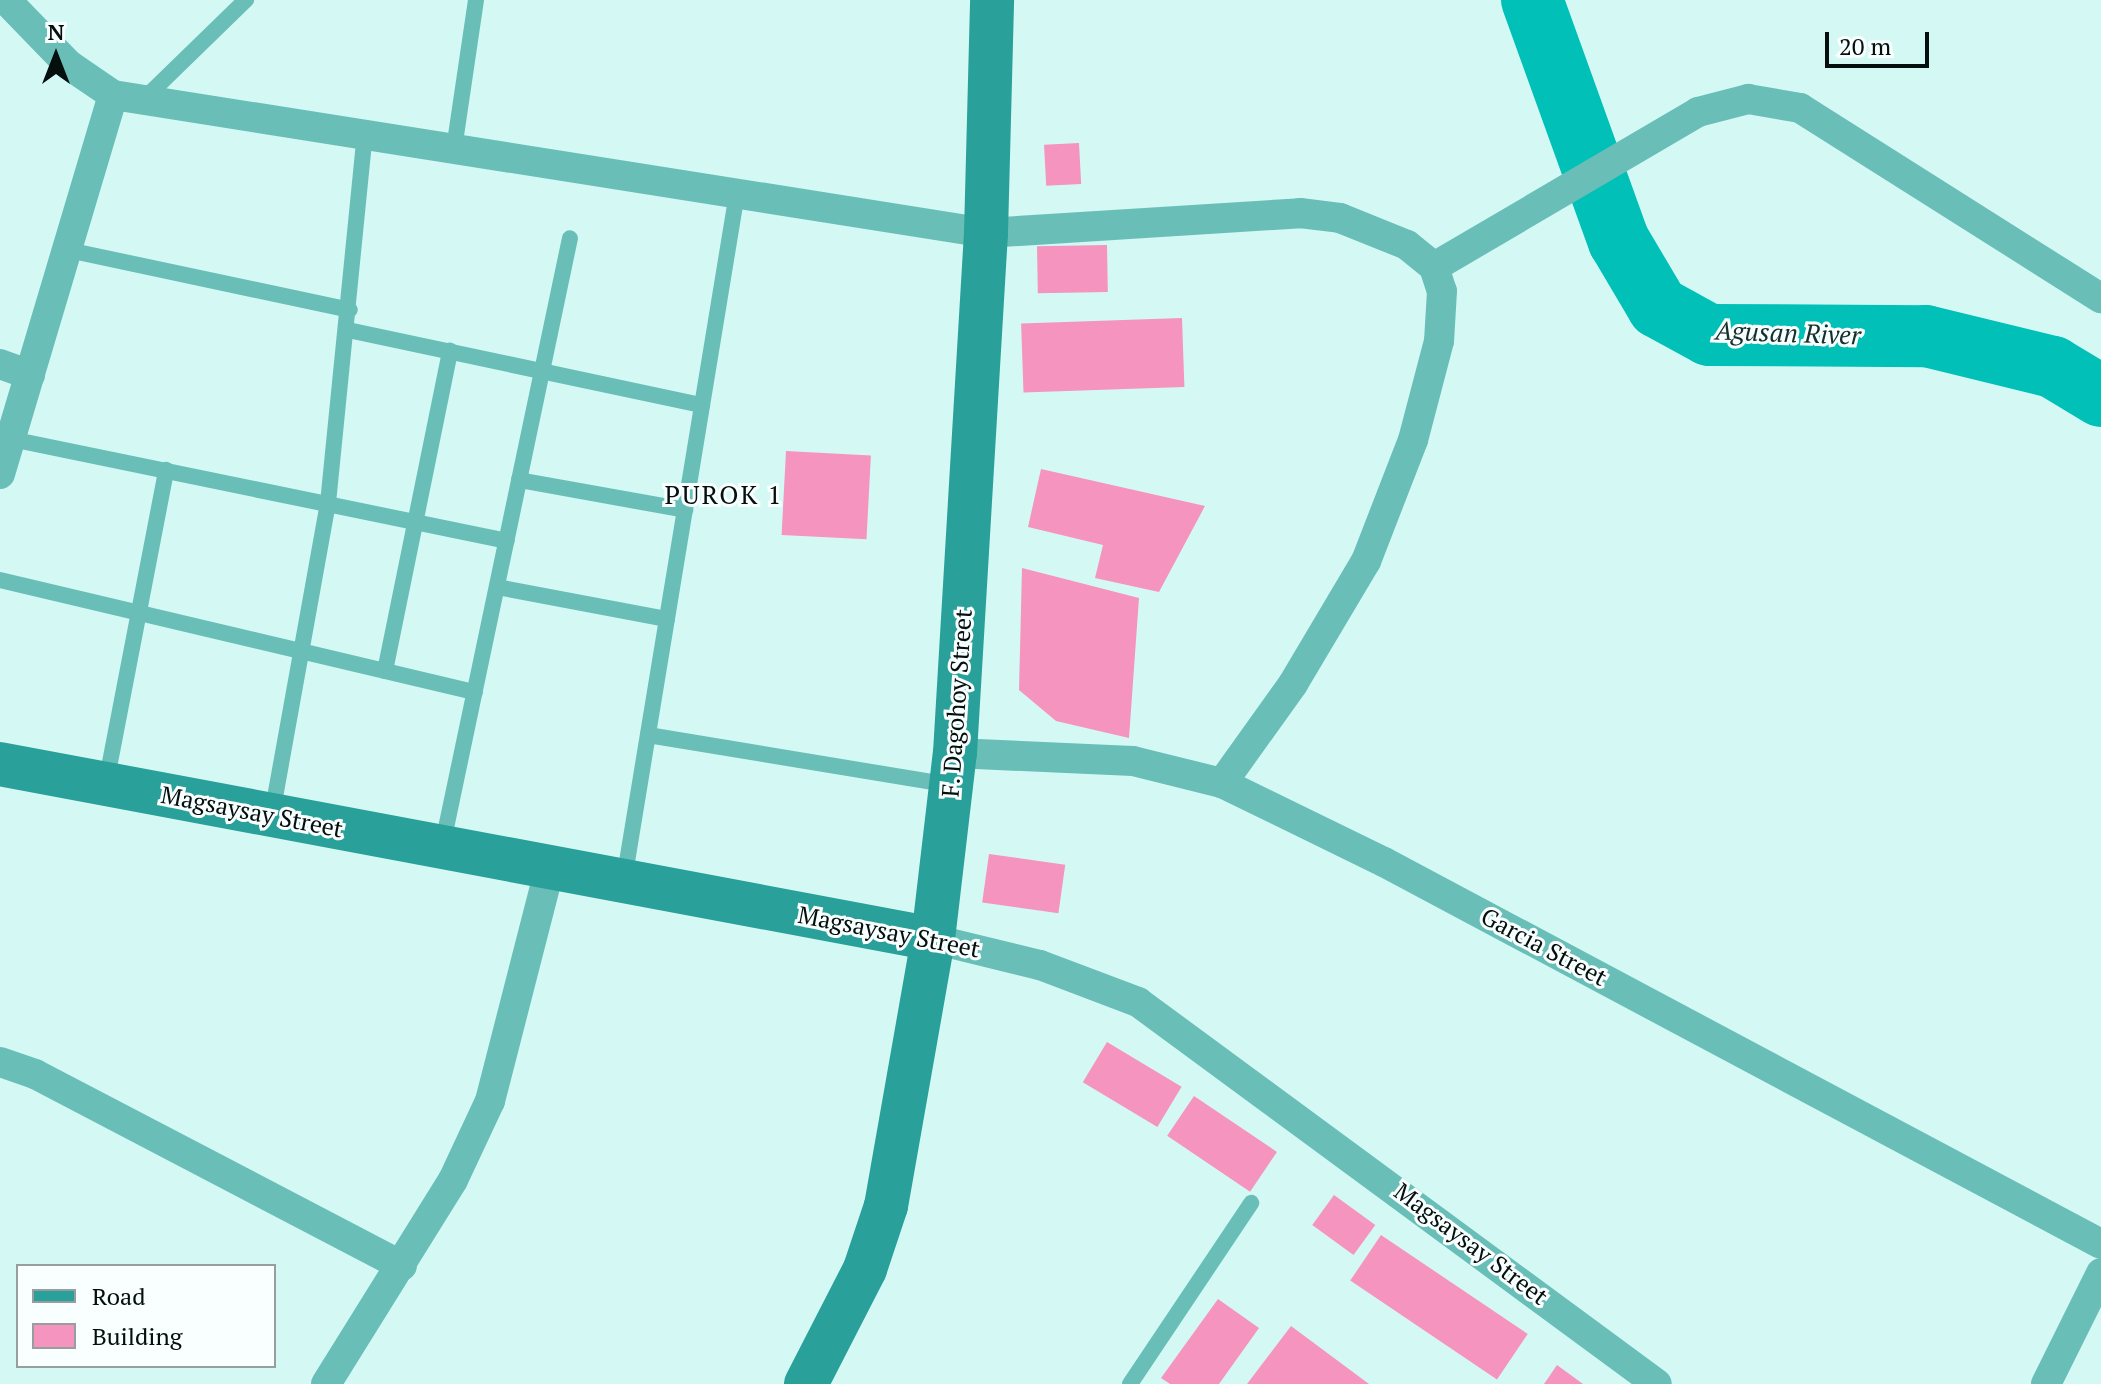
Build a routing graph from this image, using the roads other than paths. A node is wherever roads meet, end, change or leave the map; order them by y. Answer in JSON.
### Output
{"nodes":[{"id":1,"x":6,"y":0,"type":"edge"},
{"id":2,"x":246,"y":0,"type":"edge"},
{"id":3,"x":476,"y":0,"type":"edge"},
{"id":4,"x":992,"y":0,"type":"edge"},
{"id":5,"x":128,"y":97,"type":"junction"},
{"id":6,"x":365,"y":134,"type":"junction"},
{"id":7,"x":454,"y":149,"type":"junction"},
{"id":8,"x":737,"y":193,"type":"junction"},
{"id":9,"x":986,"y":233,"type":"junction"},
{"id":10,"x":570,"y":238,"type":"dead end"},
{"id":11,"x":68,"y":250,"type":"junction"},
{"id":12,"x":1434,"y":267,"type":"junction"},
{"id":13,"x":2101,"y":298,"type":"edge"},
{"id":14,"x":350,"y":310,"type":"junction"},
{"id":15,"x":348,"y":330,"type":"junction"},
{"id":16,"x":450,"y":351,"type":"junction"},
{"id":17,"x":0,"y":364,"type":"edge"},
{"id":18,"x":542,"y":369,"type":"junction"},
{"id":19,"x":30,"y":375,"type":"junction"},
{"id":20,"x":702,"y":405,"type":"junction"},
{"id":21,"x":11,"y":439,"type":"junction"},
{"id":22,"x":166,"y":470,"type":"junction"},
{"id":23,"x":0,"y":474,"type":"edge"},
{"id":24,"x":519,"y":480,"type":"junction"},
{"id":25,"x":328,"y":503,"type":"junction"},
{"id":26,"x":685,"y":510,"type":"junction"},
{"id":27,"x":416,"y":521,"type":"junction"},
{"id":28,"x":507,"y":541,"type":"junction"},
{"id":29,"x":0,"y":580,"type":"edge"},
{"id":30,"x":497,"y":587,"type":"junction"},
{"id":31,"x":139,"y":613,"type":"junction"},
{"id":32,"x":667,"y":619,"type":"junction"},
{"id":33,"x":301,"y":651,"type":"junction"},
{"id":34,"x":385,"y":671,"type":"junction"},
{"id":35,"x":475,"y":692,"type":"junction"},
{"id":36,"x":648,"y":735,"type":"junction"},
{"id":37,"x":0,"y":764,"type":"edge"},
{"id":38,"x":954,"y":769,"type":"junction"},
{"id":39,"x":1222,"y":783,"type":"junction"},
{"id":40,"x":106,"y":784,"type":"junction"},
{"id":41,"x":272,"y":815,"type":"junction"},
{"id":42,"x":442,"y":847,"type":"junction"},
{"id":43,"x":550,"y":868,"type":"junction"},
{"id":44,"x":623,"y":882,"type":"junction"},
{"id":45,"x":933,"y":939,"type":"junction"},
{"id":46,"x":0,"y":1062,"type":"edge"},
{"id":47,"x":1251,"y":1203,"type":"dead end"},
{"id":48,"x":2101,"y":1244,"type":"edge"},
{"id":49,"x":402,"y":1266,"type":"junction"},
{"id":50,"x":2101,"y":1273,"type":"edge"},
{"id":51,"x":817,"y":1380,"type":"edge"},
{"id":52,"x":326,"y":1384,"type":"edge"},
{"id":53,"x":1130,"y":1384,"type":"edge"},
{"id":54,"x":1657,"y":1384,"type":"edge"},
{"id":55,"x":2046,"y":1384,"type":"edge"}],
"edges":[{"from":1,"to":5,"type":"street"},
{"from":2,"to":5,"type":"lane"},
{"from":3,"to":7,"type":"lane"},
{"from":4,"to":9,"type":"main road","name":"F. Dagohoy Street"},
{"from":5,"to":6,"type":"street"},
{"from":5,"to":11,"type":"street"},
{"from":6,"to":7,"type":"street"},
{"from":6,"to":14,"type":"lane"},
{"from":7,"to":8,"type":"street"},
{"from":8,"to":9,"type":"street"},
{"from":8,"to":20,"type":"lane"},
{"from":9,"to":12,"type":"street"},
{"from":9,"to":38,"type":"main road","name":"F. Dagohoy Street"},
{"from":10,"to":18,"type":"lane"},
{"from":11,"to":14,"type":"lane"},
{"from":11,"to":19,"type":"street"},
{"from":12,"to":13,"type":"street"},
{"from":12,"to":39,"type":"street"},
{"from":14,"to":15,"type":"lane"},
{"from":15,"to":16,"type":"lane"},
{"from":15,"to":25,"type":"lane"},
{"from":16,"to":18,"type":"lane"},
{"from":16,"to":27,"type":"lane"},
{"from":17,"to":19,"type":"street"},
{"from":18,"to":20,"type":"lane"},
{"from":18,"to":24,"type":"lane"},
{"from":19,"to":21,"type":"street"},
{"from":20,"to":26,"type":"lane"},
{"from":21,"to":22,"type":"lane"},
{"from":21,"to":23,"type":"street"},
{"from":22,"to":25,"type":"lane"},
{"from":22,"to":31,"type":"lane"},
{"from":24,"to":26,"type":"lane"},
{"from":24,"to":28,"type":"lane"},
{"from":25,"to":27,"type":"lane"},
{"from":25,"to":33,"type":"lane"},
{"from":26,"to":32,"type":"lane"},
{"from":27,"to":28,"type":"lane"},
{"from":27,"to":34,"type":"lane"},
{"from":28,"to":30,"type":"lane"},
{"from":29,"to":31,"type":"lane"},
{"from":30,"to":32,"type":"lane"},
{"from":30,"to":35,"type":"lane"},
{"from":31,"to":33,"type":"lane"},
{"from":31,"to":40,"type":"lane"},
{"from":32,"to":36,"type":"lane"},
{"from":33,"to":34,"type":"lane"},
{"from":33,"to":41,"type":"lane"},
{"from":34,"to":35,"type":"lane"},
{"from":35,"to":42,"type":"lane"},
{"from":36,"to":38,"type":"lane"},
{"from":36,"to":44,"type":"lane"},
{"from":37,"to":40,"type":"main road","name":"Magsaysay Street"},
{"from":38,"to":39,"type":"street","name":"Garcia Street"},
{"from":38,"to":45,"type":"main road","name":"F. Dagohoy Street"},
{"from":39,"to":48,"type":"street","name":"Garcia Street"},
{"from":40,"to":41,"type":"main road","name":"Magsaysay Street"},
{"from":41,"to":42,"type":"main road","name":"Magsaysay Street"},
{"from":42,"to":43,"type":"main road","name":"Magsaysay Street"},
{"from":43,"to":44,"type":"main road","name":"Magsaysay Street"},
{"from":43,"to":49,"type":"street"},
{"from":44,"to":45,"type":"main road","name":"Magsaysay Street"},
{"from":45,"to":51,"type":"main road","name":"F. Dagohoy Street"},
{"from":45,"to":54,"type":"street","name":"Magsaysay Street"},
{"from":46,"to":49,"type":"street"},
{"from":47,"to":53,"type":"lane"},
{"from":49,"to":52,"type":"street"},
{"from":50,"to":55,"type":"street"}]}
